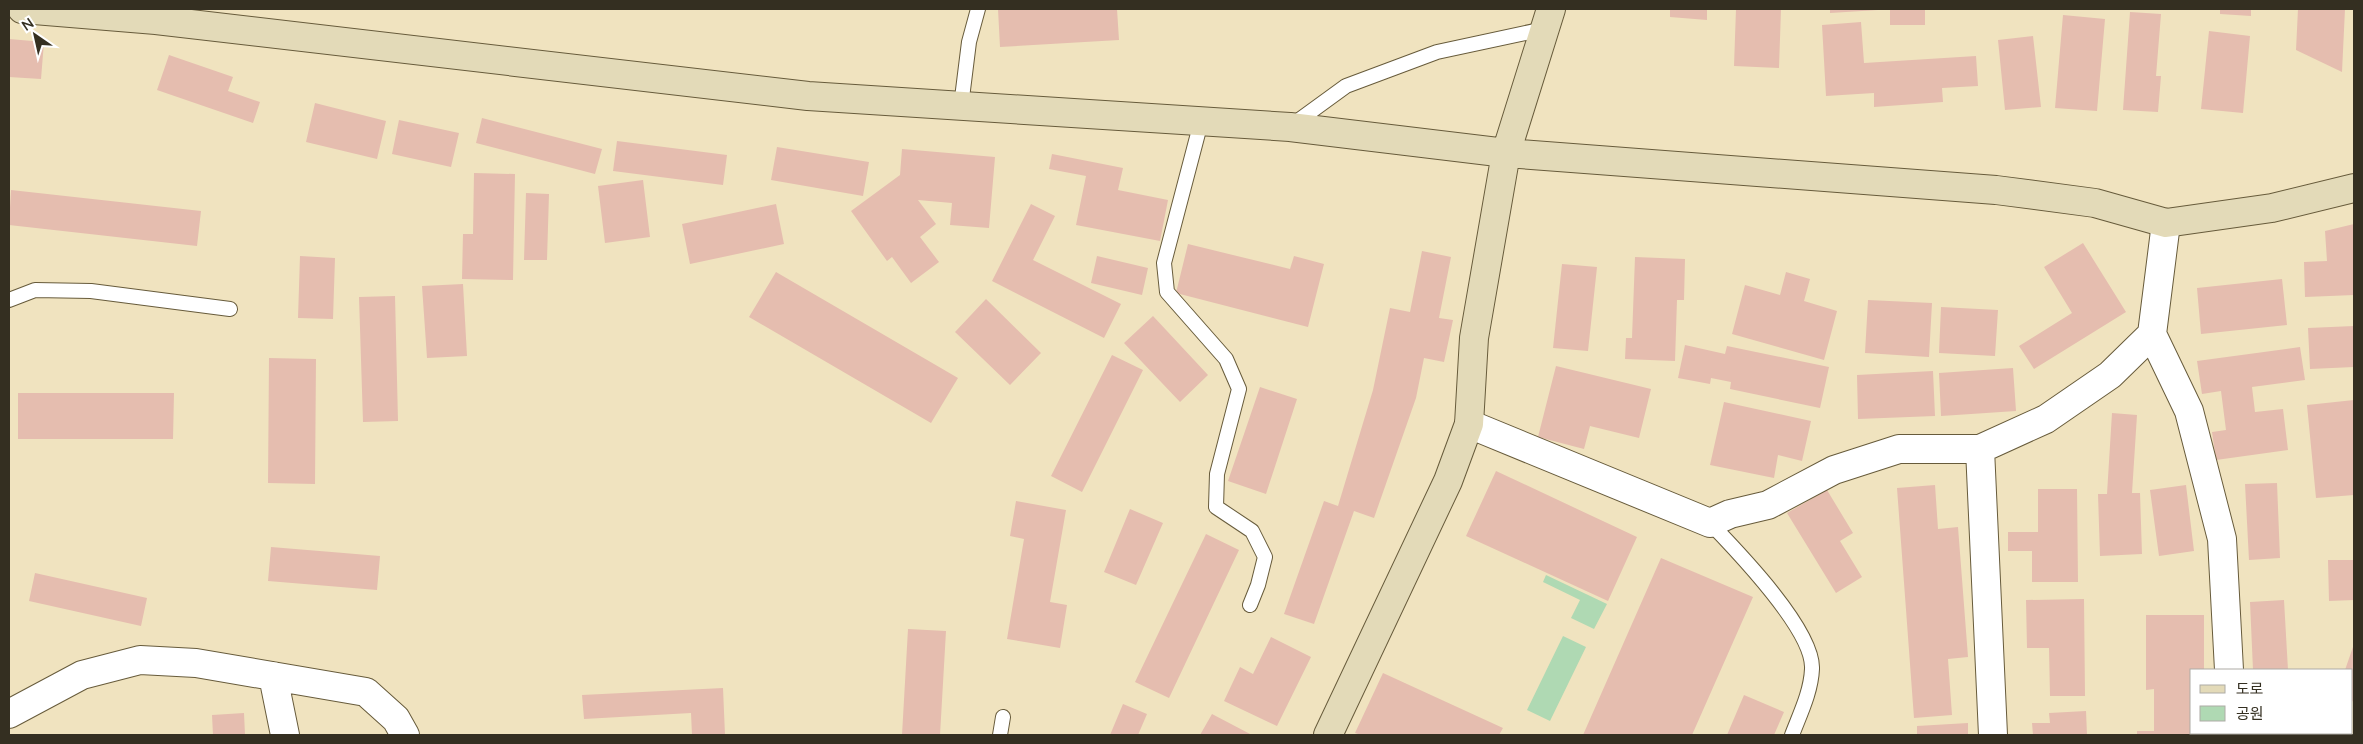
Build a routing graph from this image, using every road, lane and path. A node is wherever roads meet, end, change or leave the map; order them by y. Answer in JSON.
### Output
{"nodes":[{"id":1,"x":22,"y":9,"type":"edge"},
{"id":2,"x":978,"y":9,"type":"edge"},
{"id":3,"x":1548,"y":19,"type":"edge"},
{"id":4,"x":960,"y":106,"type":"junction"},
{"id":5,"x":1201,"y":122,"type":"junction"},
{"id":6,"x":1290,"y":127,"type":"junction"},
{"id":7,"x":1506,"y":153,"type":"junction"},
{"id":8,"x":2354,"y":188,"type":"edge"},
{"id":9,"x":2166,"y":223,"type":"junction"},
{"id":10,"x":9,"y":300,"type":"edge"},
{"id":11,"x":230,"y":309,"type":"dead end"},
{"id":12,"x":2152,"y":334,"type":"junction"},
{"id":13,"x":1469,"y":424,"type":"junction"},
{"id":14,"x":1980,"y":449,"type":"junction"},
{"id":15,"x":1710,"y":523,"type":"junction"},
{"id":16,"x":1250,"y":605,"type":"dead end"},
{"id":17,"x":2229,"y":669,"type":"edge"},
{"id":18,"x":273,"y":676,"type":"junction"},
{"id":19,"x":9,"y":714,"type":"edge"},
{"id":20,"x":1003,"y":717,"type":"dead end"},
{"id":21,"x":285,"y":735,"type":"edge"},
{"id":22,"x":405,"y":735,"type":"edge"},
{"id":23,"x":1000,"y":735,"type":"edge"},
{"id":24,"x":1328,"y":735,"type":"edge"},
{"id":25,"x":1792,"y":735,"type":"edge"},
{"id":26,"x":1993,"y":735,"type":"edge"}],
"edges":[{"from":1,"to":4,"type":"street"},
{"from":2,"to":4,"type":"lane"},
{"from":3,"to":6,"type":"lane"},
{"from":3,"to":7,"type":"street"},
{"from":4,"to":5,"type":"street"},
{"from":5,"to":6,"type":"street"},
{"from":5,"to":16,"type":"lane"},
{"from":6,"to":7,"type":"street"},
{"from":7,"to":9,"type":"street"},
{"from":7,"to":13,"type":"street"},
{"from":8,"to":9,"type":"street"},
{"from":9,"to":12,"type":"street"},
{"from":10,"to":11,"type":"lane"},
{"from":12,"to":14,"type":"street"},
{"from":12,"to":17,"type":"street"},
{"from":13,"to":15,"type":"street"},
{"from":13,"to":24,"type":"street"},
{"from":14,"to":15,"type":"street"},
{"from":14,"to":26,"type":"street"},
{"from":15,"to":25,"type":"lane"},
{"from":18,"to":19,"type":"street"},
{"from":18,"to":21,"type":"street"},
{"from":18,"to":22,"type":"street"},
{"from":20,"to":23,"type":"lane"}]}
